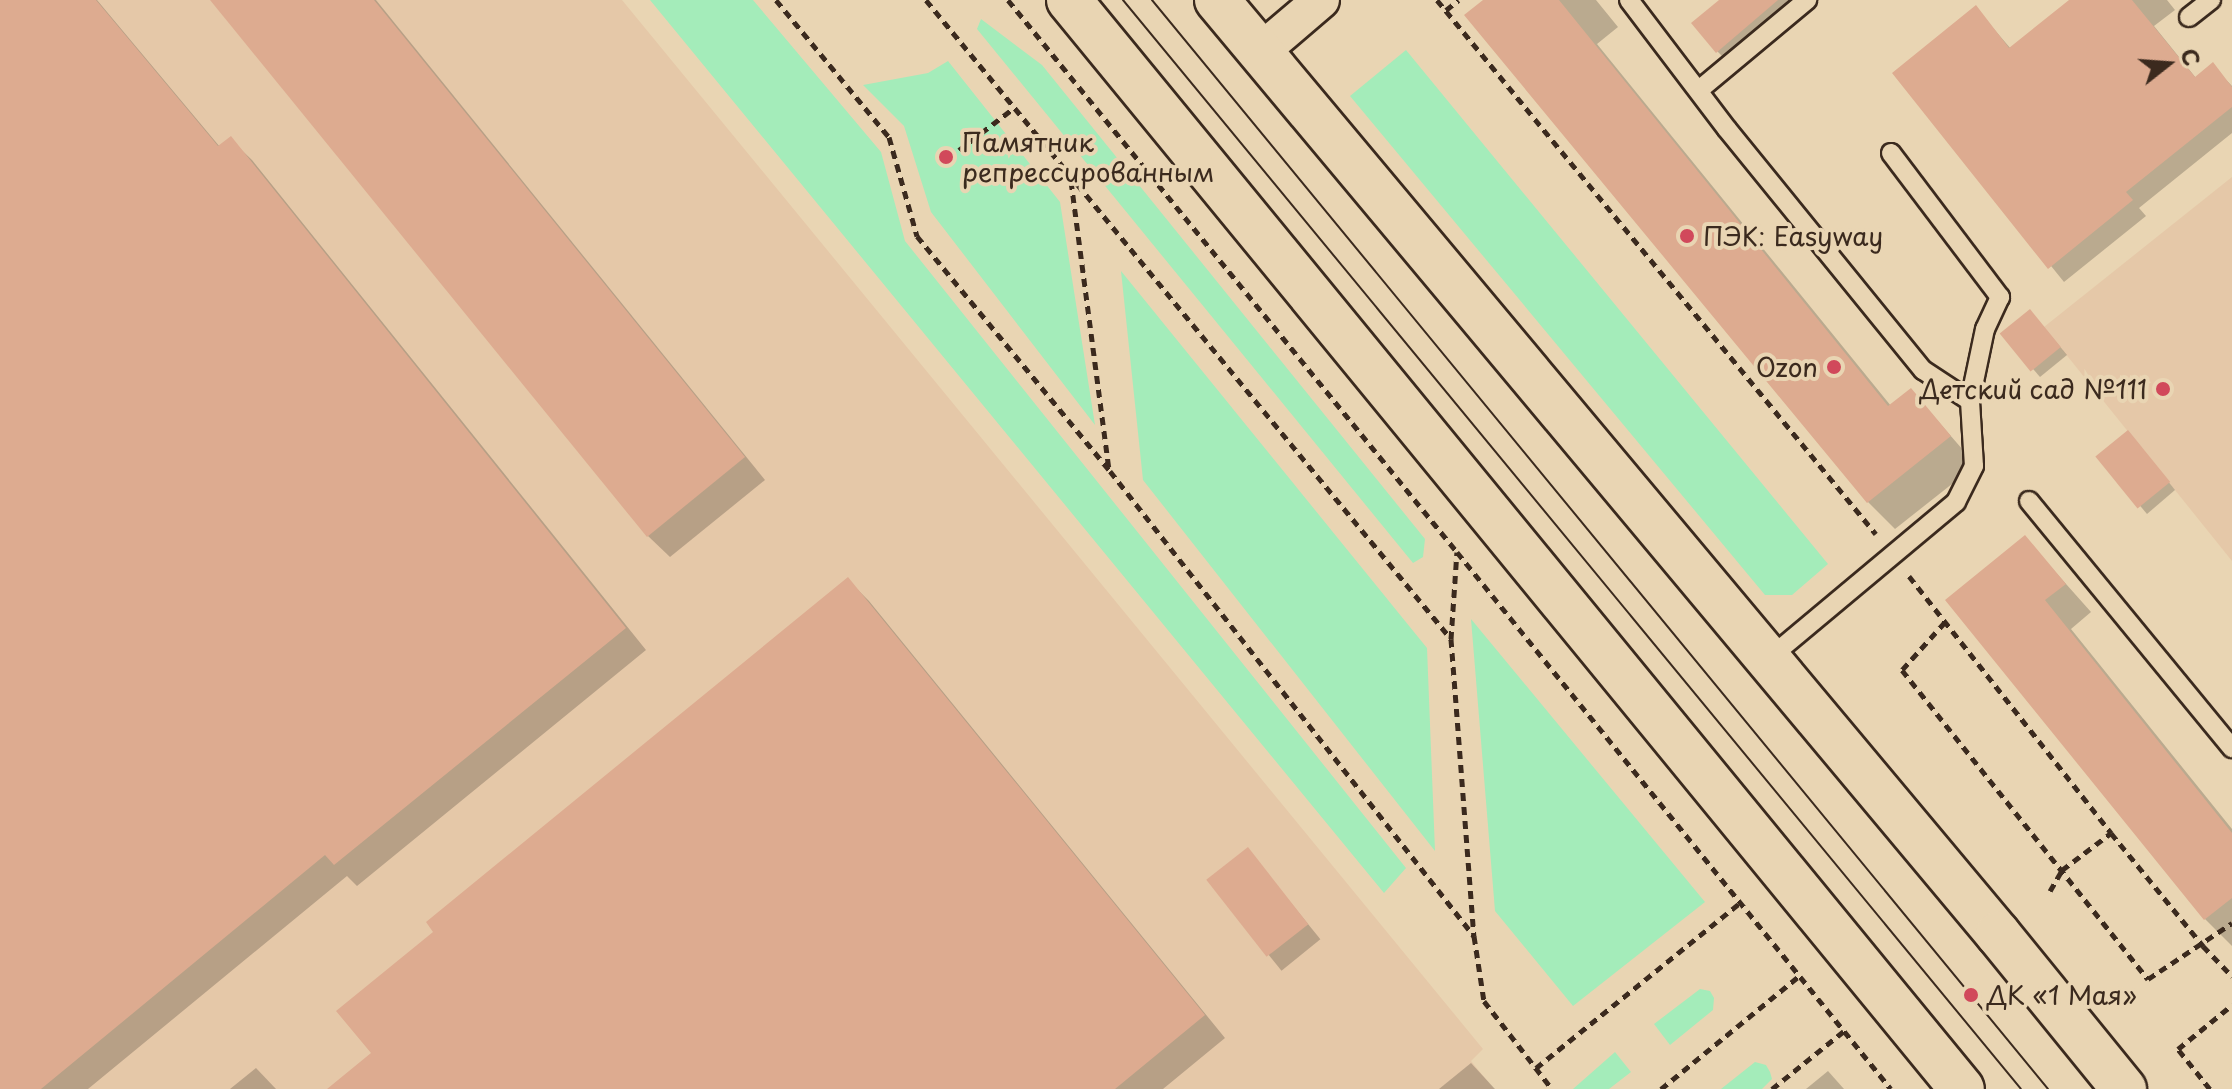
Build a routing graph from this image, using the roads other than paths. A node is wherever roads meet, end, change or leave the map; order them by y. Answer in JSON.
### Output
{"nodes":[{"id":1,"x":1069,"y":0,"type":"edge"},
{"id":2,"x":1217,"y":0,"type":"edge"},
{"id":3,"x":1321,"y":0,"type":"edge"},
{"id":4,"x":1629,"y":0,"type":"edge"},
{"id":5,"x":1807,"y":0,"type":"edge"},
{"id":6,"x":2211,"y":0,"type":"edge"},
{"id":7,"x":2189,"y":17,"type":"dead end"},
{"id":8,"x":1260,"y":52,"type":"junction"},
{"id":9,"x":1699,"y":90,"type":"junction"},
{"id":10,"x":1891,"y":153,"type":"dead end"},
{"id":11,"x":1970,"y":401,"type":"junction"},
{"id":12,"x":2029,"y":501,"type":"dead end"},
{"id":13,"x":1768,"y":659,"type":"junction"},
{"id":14,"x":2232,"y":748,"type":"edge"},
{"id":15,"x":1962,"y":1089,"type":"edge"},
{"id":16,"x":2124,"y":1089,"type":"edge"}],
"edges":[{"from":1,"to":15,"type":"highway"},
{"from":2,"to":8,"type":"highway"},
{"from":3,"to":8,"type":"street"},
{"from":4,"to":9,"type":"lane"},
{"from":5,"to":9,"type":"lane"},
{"from":6,"to":7,"type":"lane"},
{"from":8,"to":13,"type":"highway"},
{"from":9,"to":11,"type":"lane"},
{"from":10,"to":11,"type":"lane"},
{"from":11,"to":13,"type":"lane"},
{"from":12,"to":14,"type":"lane"},
{"from":13,"to":16,"type":"highway"}]}
